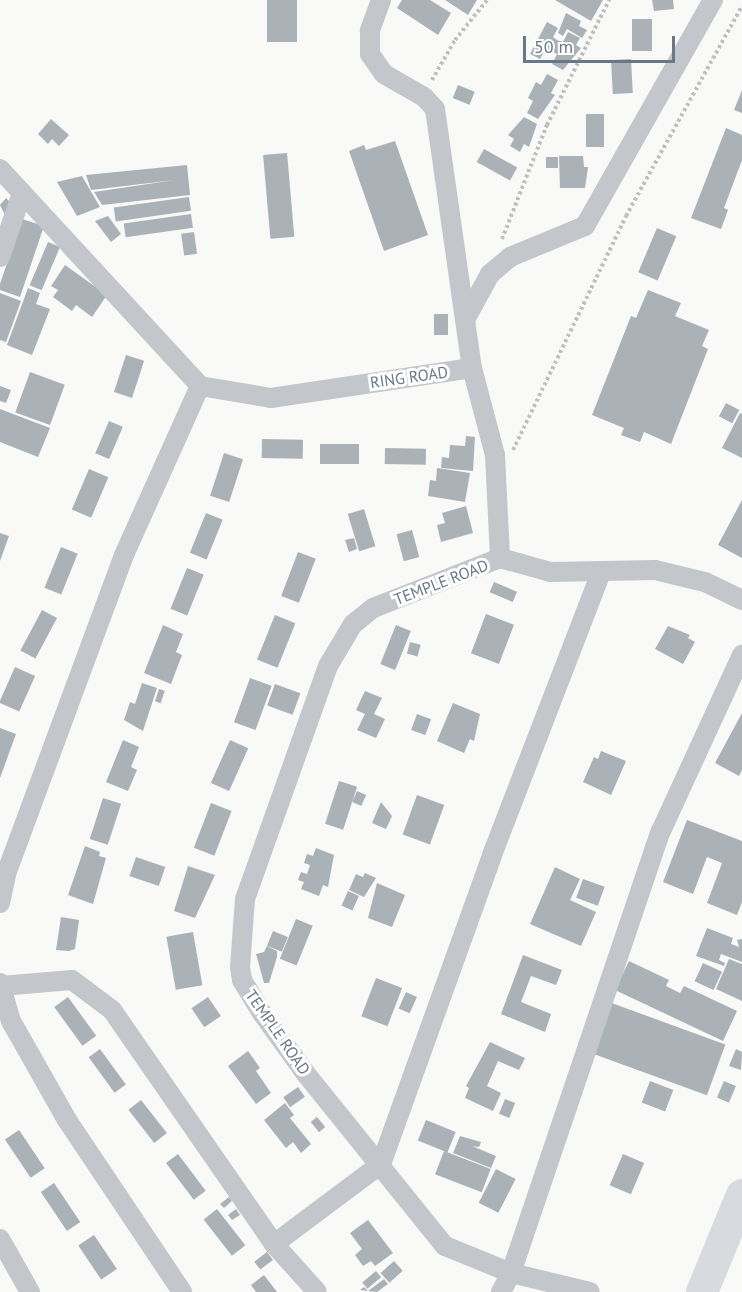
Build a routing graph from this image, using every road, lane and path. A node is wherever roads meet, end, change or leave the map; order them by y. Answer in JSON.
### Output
{"nodes":[{"id":1,"x":381,"y":0,"type":"edge"},
{"id":2,"x":487,"y":0,"type":"edge"},
{"id":3,"x":609,"y":0,"type":"edge"},
{"id":4,"x":713,"y":0,"type":"edge"},
{"id":5,"x":742,"y":6,"type":"edge"},
{"id":6,"x":424,"y":97,"type":"junction"},
{"id":7,"x":0,"y":169,"type":"edge"},
{"id":8,"x":22,"y":193,"type":"junction"},
{"id":9,"x":0,"y":257,"type":"edge"},
{"id":10,"x":490,"y":274,"type":"junction"},
{"id":11,"x":466,"y":318,"type":"junction"},
{"id":12,"x":472,"y":368,"type":"junction"},
{"id":13,"x":200,"y":386,"type":"junction"},
{"id":14,"x":495,"y":487,"type":"junction"},
{"id":15,"x":501,"y":558,"type":"junction"},
{"id":16,"x":601,"y":573,"type":"junction"},
{"id":17,"x":742,"y":600,"type":"edge"},
{"id":18,"x":742,"y":655,"type":"edge"},
{"id":19,"x":0,"y":903,"type":"edge"},
{"id":20,"x":0,"y":984,"type":"edge"},
{"id":21,"x":381,"y":1164,"type":"junction"},
{"id":22,"x":742,"y":1195,"type":"edge"},
{"id":23,"x":0,"y":1239,"type":"edge"},
{"id":24,"x":274,"y":1244,"type":"junction"},
{"id":25,"x":511,"y":1273,"type":"junction"},
{"id":26,"x":30,"y":1292,"type":"edge"},
{"id":27,"x":182,"y":1292,"type":"edge"},
{"id":28,"x":317,"y":1292,"type":"edge"},
{"id":29,"x":501,"y":1292,"type":"edge"},
{"id":30,"x":590,"y":1292,"type":"edge"},
{"id":31,"x":702,"y":1292,"type":"edge"}],
"edges":[{"from":1,"to":6,"type":"street"},
{"from":2,"to":6,"type":"path"},
{"from":3,"to":10,"type":"path"},
{"from":4,"to":10,"type":"street"},
{"from":5,"to":14,"type":"path"},
{"from":6,"to":11,"type":"street"},
{"from":7,"to":8,"type":"street"},
{"from":8,"to":9,"type":"street"},
{"from":8,"to":13,"type":"street"},
{"from":10,"to":11,"type":"street"},
{"from":11,"to":12,"type":"street"},
{"from":12,"to":13,"type":"street","name":"RING ROAD"},
{"from":12,"to":14,"type":"street","name":"RING ROAD"},
{"from":13,"to":19,"type":"street"},
{"from":14,"to":15,"type":"street","name":"RING ROAD"},
{"from":15,"to":16,"type":"street"},
{"from":15,"to":21,"type":"street","name":"TEMPLE ROAD"},
{"from":16,"to":17,"type":"street"},
{"from":16,"to":21,"type":"street"},
{"from":18,"to":25,"type":"street"},
{"from":20,"to":24,"type":"street"},
{"from":20,"to":27,"type":"street"},
{"from":21,"to":24,"type":"street"},
{"from":21,"to":25,"type":"street","name":"TEMPLE ROAD"},
{"from":22,"to":31,"type":"highway"},
{"from":23,"to":26,"type":"street"},
{"from":24,"to":28,"type":"street"},
{"from":25,"to":29,"type":"street"},
{"from":25,"to":30,"type":"street","name":"TEMPLE ROAD"}]}
